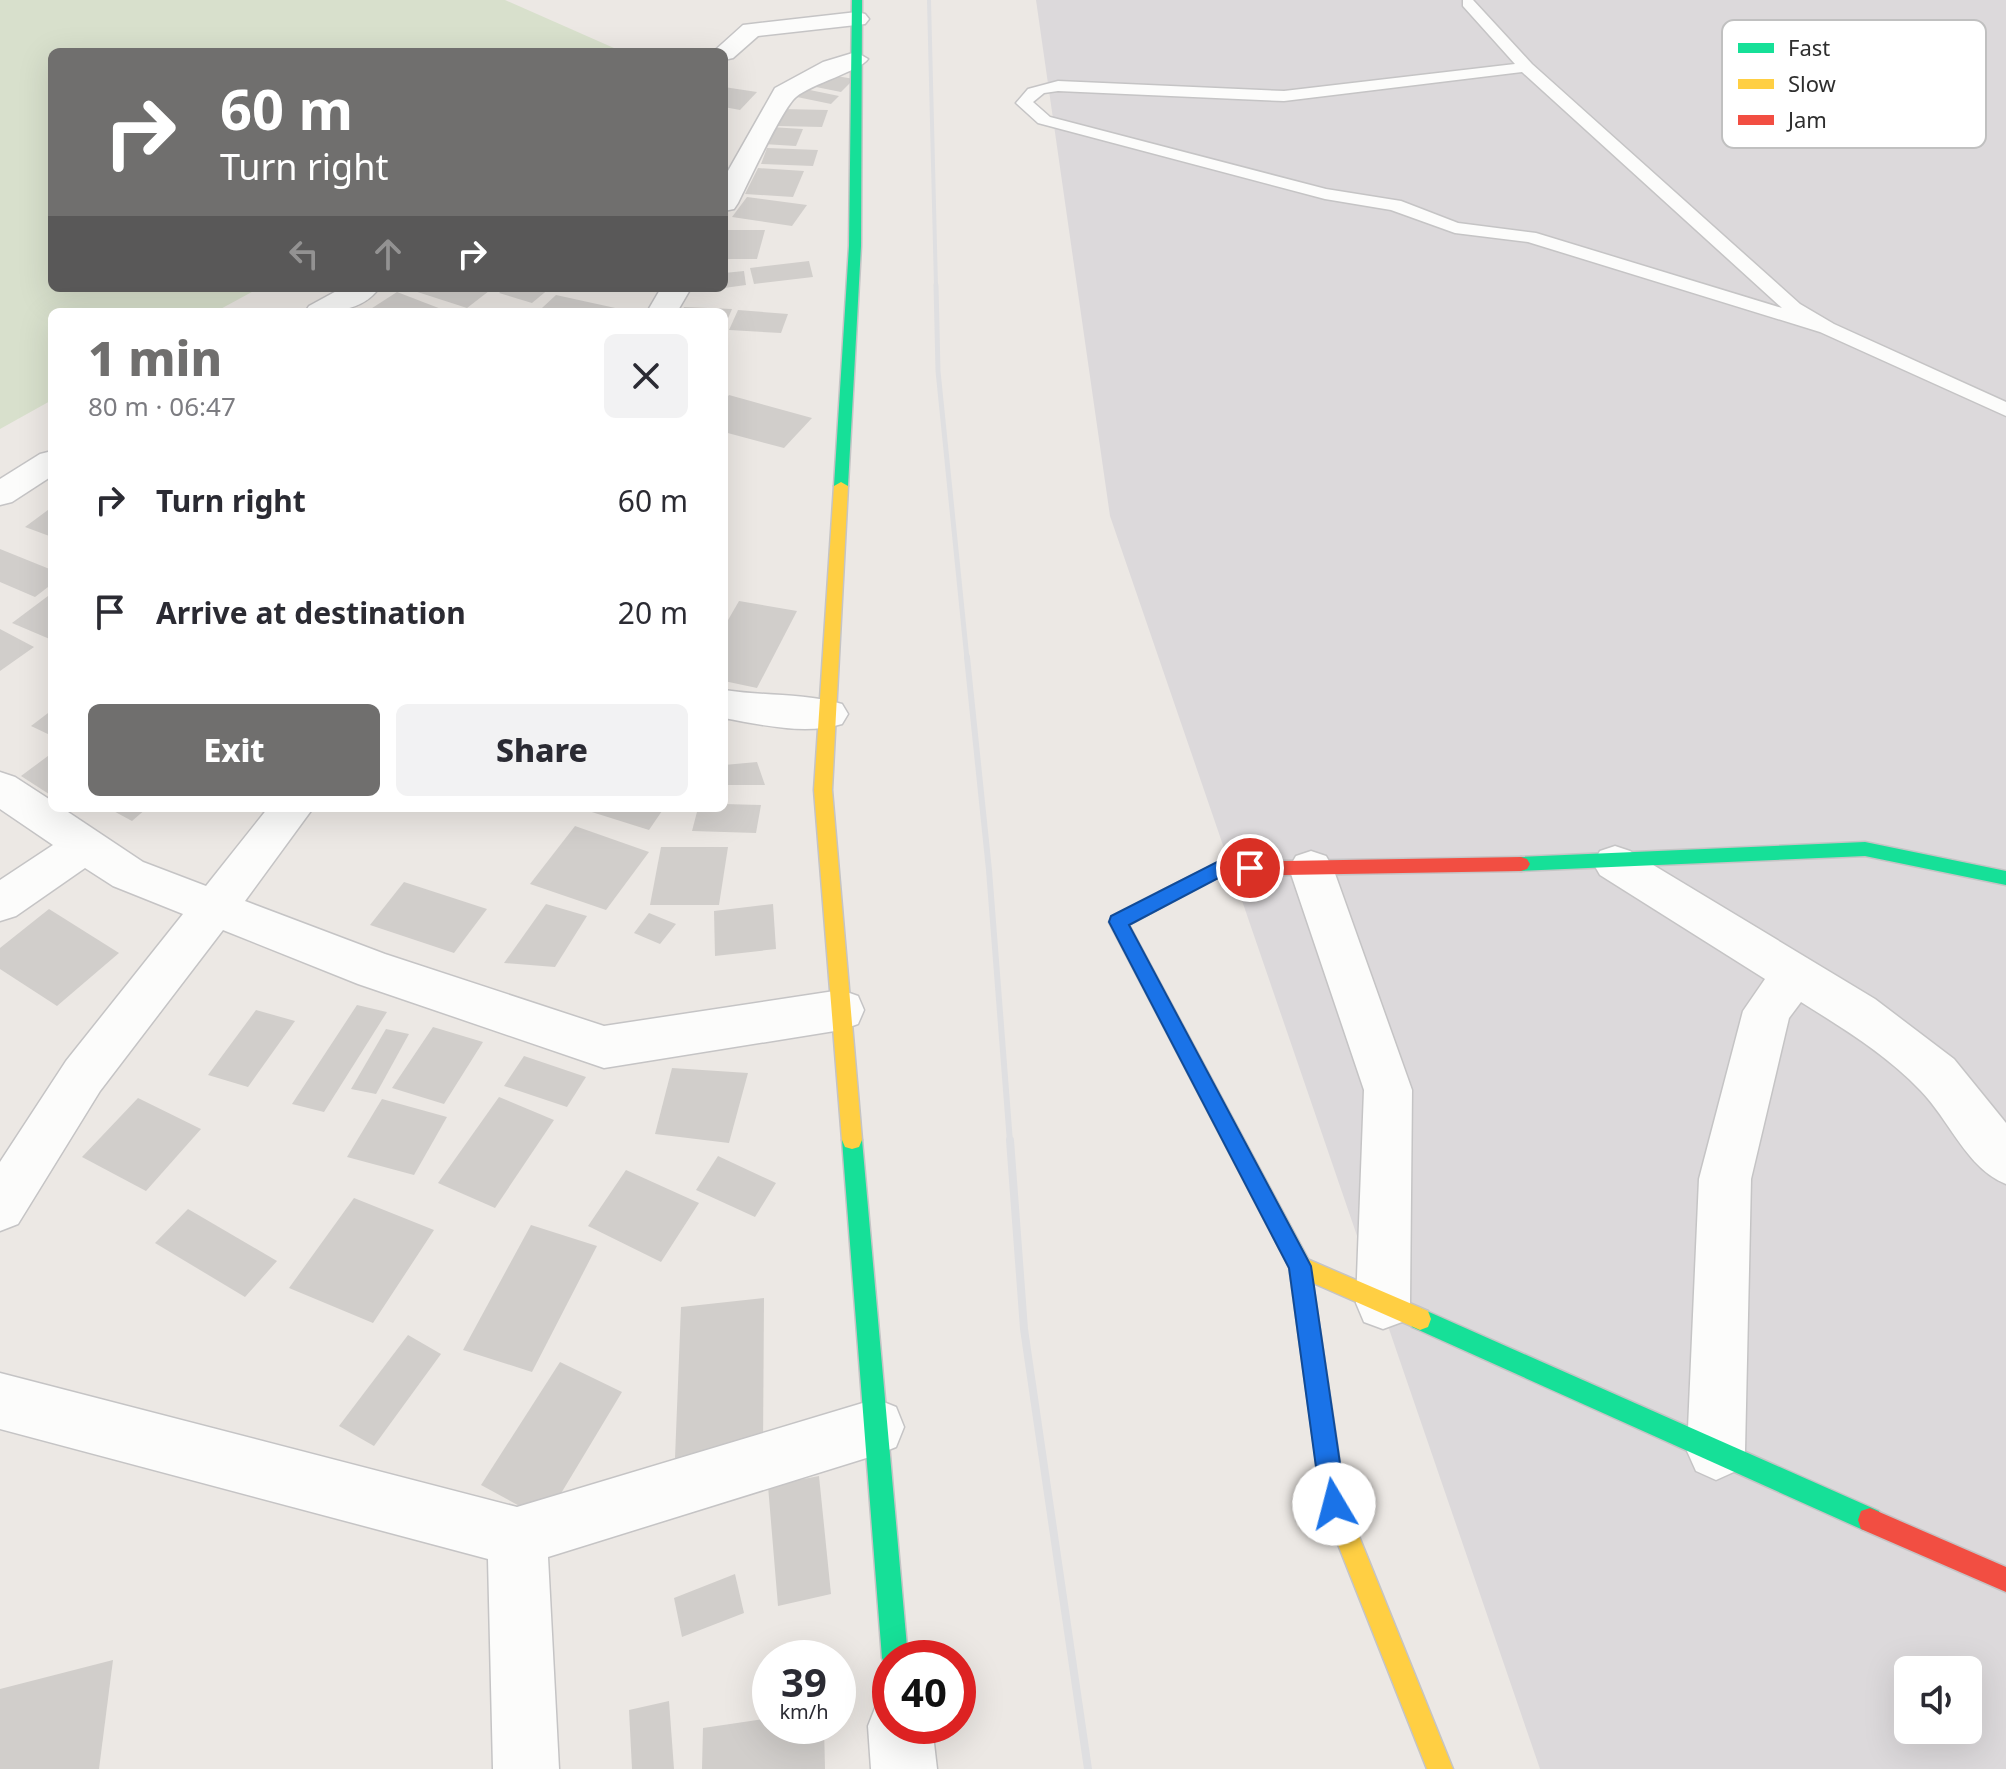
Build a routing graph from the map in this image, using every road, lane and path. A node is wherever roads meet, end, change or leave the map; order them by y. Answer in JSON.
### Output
{"nodes":[{"id":1,"x":1468,"y":3,"type":"dead end"},
{"id":2,"x":857,"y":10,"type":"edge"},
{"id":3,"x":728,"y":50,"type":"edge"},
{"id":4,"x":856,"y":59,"type":"junction"},
{"id":5,"x":1526,"y":67,"type":"junction"},
{"id":6,"x":728,"y":196,"type":"edge"},
{"id":7,"x":357,"y":292,"type":"edge"},
{"id":8,"x":327,"y":308,"type":"edge"},
{"id":9,"x":1827,"y":328,"type":"junction"},
{"id":10,"x":2006,"y":385,"type":"edge"},
{"id":11,"x":1954,"y":388,"type":"junction"},
{"id":12,"x":2006,"y":410,"type":"edge"},
{"id":13,"x":48,"y":464,"type":"edge"},
{"id":14,"x":0,"y":494,"type":"edge"},
{"id":15,"x":728,"y":705,"type":"edge"},
{"id":16,"x":828,"y":714,"type":"junction"},
{"id":17,"x":0,"y":788,"type":"edge"},
{"id":18,"x":289,"y":812,"type":"edge"},
{"id":19,"x":86,"y":845,"type":"junction"},
{"id":20,"x":1615,"y":863,"type":"junction"},
{"id":21,"x":1311,"y":868,"type":"junction"},
{"id":22,"x":2006,"y":878,"type":"edge"},
{"id":23,"x":0,"y":903,"type":"edge"},
{"id":24,"x":214,"y":907,"type":"junction"},
{"id":25,"x":1794,"y":976,"type":"junction"},
{"id":26,"x":841,"y":1010,"type":"junction"},
{"id":27,"x":2006,"y":1161,"type":"edge"},
{"id":28,"x":0,"y":1207,"type":"edge"},
{"id":29,"x":1300,"y":1266,"type":"junction"},
{"id":30,"x":1383,"y":1303,"type":"junction"},
{"id":31,"x":0,"y":1401,"type":"edge"},
{"id":32,"x":876,"y":1427,"type":"junction"},
{"id":33,"x":1716,"y":1451,"type":"junction"},
{"id":34,"x":517,"y":1537,"type":"junction"},
{"id":35,"x":2006,"y":1580,"type":"edge"},
{"id":36,"x":894,"y":1640,"type":"edge"},
{"id":37,"x":902,"y":1744,"type":"edge"},
{"id":38,"x":526,"y":1769,"type":"edge"},
{"id":39,"x":904,"y":1769,"type":"edge"},
{"id":40,"x":1440,"y":1769,"type":"edge"}],
"edges":[{"from":1,"to":5,"type":"lane"},
{"from":2,"to":3,"type":"street"},
{"from":2,"to":4,"type":"street"},
{"from":4,"to":6,"type":"street"},
{"from":4,"to":16,"type":"street"},
{"from":5,"to":9,"type":"lane"},
{"from":5,"to":9,"type":"lane"},
{"from":7,"to":8,"type":"street"},
{"from":9,"to":11,"type":"lane"},
{"from":10,"to":11,"type":"lane"},
{"from":11,"to":12,"type":"lane"},
{"from":13,"to":14,"type":"street"},
{"from":15,"to":16,"type":"street"},
{"from":16,"to":26,"type":"street"},
{"from":17,"to":19,"type":"street"},
{"from":18,"to":24,"type":"street"},
{"from":19,"to":23,"type":"street"},
{"from":19,"to":24,"type":"street"},
{"from":20,"to":21,"type":"street"},
{"from":20,"to":22,"type":"street"},
{"from":20,"to":25,"type":"street"},
{"from":21,"to":29,"type":"street"},
{"from":21,"to":30,"type":"street"},
{"from":24,"to":26,"type":"street"},
{"from":24,"to":28,"type":"street"},
{"from":25,"to":27,"type":"street"},
{"from":25,"to":33,"type":"street"},
{"from":26,"to":32,"type":"street"},
{"from":29,"to":30,"type":"street"},
{"from":29,"to":40,"type":"street"},
{"from":30,"to":33,"type":"street"},
{"from":31,"to":34,"type":"street"},
{"from":32,"to":34,"type":"street"},
{"from":32,"to":36,"type":"street"},
{"from":33,"to":35,"type":"street"},
{"from":34,"to":38,"type":"street"},
{"from":37,"to":39,"type":"street"}]}
